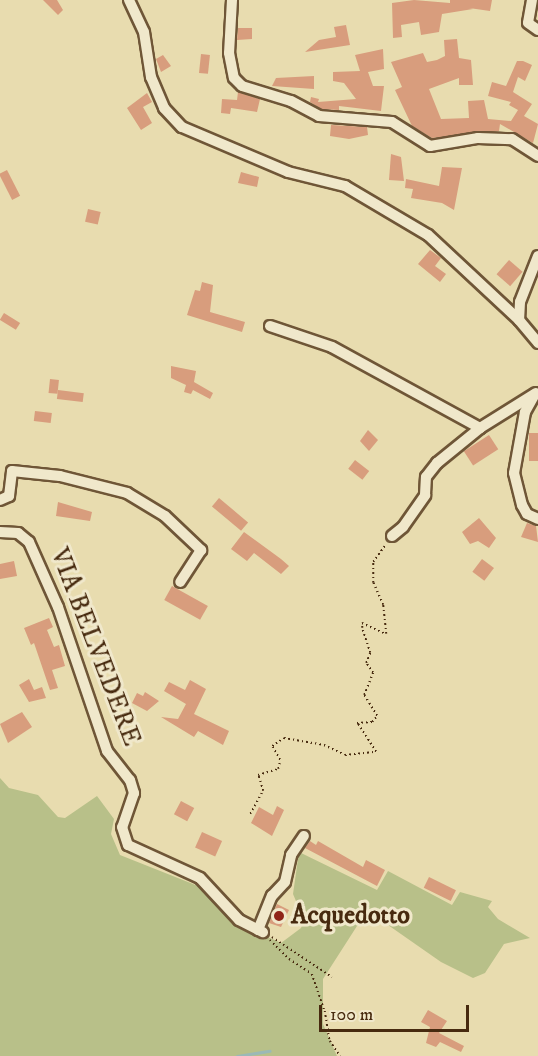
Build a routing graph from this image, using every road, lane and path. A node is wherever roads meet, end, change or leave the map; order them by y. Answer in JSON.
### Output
{"nodes":[{"id":1,"x":129,"y":0,"type":"edge"},
{"id":2,"x":232,"y":0,"type":"edge"},
{"id":3,"x":532,"y":0,"type":"edge"},
{"id":4,"x":538,"y":30,"type":"edge"},
{"id":5,"x":538,"y":156,"type":"edge"},
{"id":6,"x":538,"y":256,"type":"edge"},
{"id":7,"x":519,"y":320,"type":"junction"},
{"id":8,"x":270,"y":326,"type":"dead end"},
{"id":9,"x":538,"y":343,"type":"edge"},
{"id":10,"x":537,"y":391,"type":"edge"},
{"id":11,"x":480,"y":428,"type":"junction"},
{"id":12,"x":0,"y":500,"type":"edge"},
{"id":13,"x":538,"y":519,"type":"edge"},
{"id":14,"x":0,"y":532,"type":"edge"},
{"id":15,"x":392,"y":536,"type":"joint"},
{"id":16,"x":180,"y":582,"type":"dead end"},
{"id":17,"x":250,"y":814,"type":"dead end"},
{"id":18,"x":304,"y":836,"type":"dead end"},
{"id":19,"x":260,"y":931,"type":"junction"},
{"id":20,"x":332,"y":976,"type":"dead end"},
{"id":21,"x":340,"y":1056,"type":"edge"}],
"edges":[{"from":1,"to":7,"type":"street"},
{"from":2,"to":5,"type":"street"},
{"from":3,"to":4,"type":"street"},
{"from":6,"to":7,"type":"street"},
{"from":7,"to":9,"type":"street"},
{"from":8,"to":11,"type":"street"},
{"from":10,"to":11,"type":"street"},
{"from":10,"to":13,"type":"street"},
{"from":11,"to":15,"type":"street"},
{"from":12,"to":16,"type":"street"},
{"from":14,"to":19,"type":"street","name":"VIA BELVEDERE"},
{"from":15,"to":17,"type":"path"},
{"from":18,"to":19,"type":"street"},
{"from":19,"to":20,"type":"path"},
{"from":19,"to":21,"type":"path"}]}
